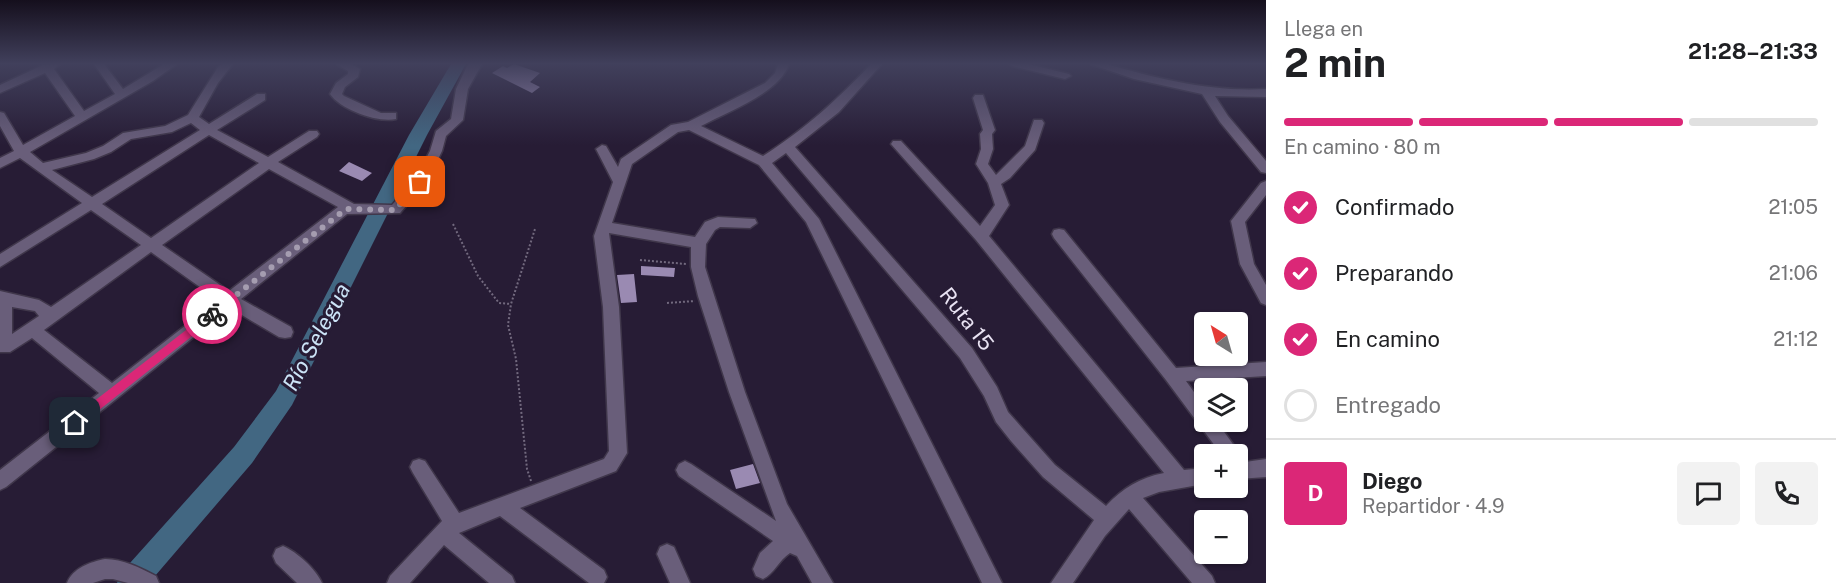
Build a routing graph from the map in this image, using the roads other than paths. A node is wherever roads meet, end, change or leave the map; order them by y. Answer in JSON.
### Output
{"nodes":[{"id":1,"x":66,"y":91,"type":"edge"},
{"id":2,"x":119,"y":91,"type":"edge"},
{"id":3,"x":126,"y":91,"type":"edge"},
{"id":4,"x":207,"y":91,"type":"edge"},
{"id":5,"x":337,"y":91,"type":"edge"},
{"id":6,"x":462,"y":91,"type":"edge"},
{"id":7,"x":757,"y":91,"type":"edge"},
{"id":8,"x":852,"y":91,"type":"edge"},
{"id":9,"x":1206,"y":91,"type":"edge"},
{"id":10,"x":1213,"y":91,"type":"edge"},
{"id":11,"x":1266,"y":93,"type":"edge"},
{"id":12,"x":121,"y":94,"type":"junction"},
{"id":13,"x":261,"y":97,"type":"dead end"},
{"id":14,"x":979,"y":98,"type":"dead end"},
{"id":15,"x":81,"y":116,"type":"junction"},
{"id":16,"x":392,"y":116,"type":"dead end"},
{"id":17,"x":0,"y":118,"type":"edge"},
{"id":18,"x":192,"y":118,"type":"junction"},
{"id":19,"x":1038,"y":123,"type":"dead end"},
{"id":20,"x":691,"y":126,"type":"junction"},
{"id":21,"x":208,"y":130,"type":"junction"},
{"id":22,"x":313,"y":134,"type":"dead end"},
{"id":23,"x":897,"y":144,"type":"dead end"},
{"id":24,"x":788,"y":147,"type":"junction"},
{"id":25,"x":602,"y":149,"type":"dead end"},
{"id":26,"x":21,"y":152,"type":"junction"},
{"id":27,"x":764,"y":162,"type":"junction"},
{"id":28,"x":268,"y":163,"type":"junction"},
{"id":29,"x":0,"y":164,"type":"edge"},
{"id":30,"x":42,"y":168,"type":"junction"},
{"id":31,"x":1266,"y":170,"type":"edge"},
{"id":32,"x":620,"y":181,"type":"junction"},
{"id":33,"x":994,"y":182,"type":"junction"},
{"id":34,"x":1266,"y":186,"type":"edge"},
{"id":35,"x":89,"y":203,"type":"junction"},
{"id":36,"x":352,"y":210,"type":"junction"},
{"id":37,"x":750,"y":223,"type":"dead end"},
{"id":38,"x":604,"y":227,"type":"junction"},
{"id":39,"x":1059,"y":234,"type":"dead end"},
{"id":40,"x":981,"y":236,"type":"junction"},
{"id":41,"x":699,"y":243,"type":"junction"},
{"id":42,"x":152,"y":245,"type":"junction"},
{"id":43,"x":0,"y":261,"type":"edge"},
{"id":44,"x":2,"y":299,"type":"edge"},
{"id":45,"x":1266,"y":299,"type":"edge"},
{"id":46,"x":230,"y":300,"type":"junction"},
{"id":47,"x":50,"y":316,"type":"junction"},
{"id":48,"x":33,"y":330,"type":"junction"},
{"id":49,"x":285,"y":332,"type":"dead end"},
{"id":50,"x":2,"y":348,"type":"edge"},
{"id":51,"x":1266,"y":369,"type":"edge"},
{"id":52,"x":1172,"y":375,"type":"junction"},
{"id":53,"x":112,"y":393,"type":"junction"},
{"id":54,"x":1194,"y":404,"type":"edge"},
{"id":55,"x":418,"y":467,"type":"dead end"},
{"id":56,"x":1266,"y":468,"type":"edge"},
{"id":57,"x":1248,"y":469,"type":"edge"},
{"id":58,"x":685,"y":470,"type":"dead end"},
{"id":59,"x":1194,"y":478,"type":"edge"},
{"id":60,"x":1181,"y":480,"type":"junction"},
{"id":61,"x":0,"y":481,"type":"edge"},
{"id":62,"x":1129,"y":495,"type":"junction"},
{"id":63,"x":501,"y":505,"type":"junction"},
{"id":64,"x":1107,"y":519,"type":"junction"},
{"id":65,"x":449,"y":528,"type":"junction"},
{"id":66,"x":796,"y":546,"type":"junction"},
{"id":67,"x":667,"y":554,"type":"dead end"},
{"id":68,"x":283,"y":556,"type":"dead end"},
{"id":69,"x":763,"y":569,"type":"dead end"},
{"id":70,"x":597,"y":577,"type":"dead end"},
{"id":71,"x":147,"y":582,"type":"edge"},
{"id":72,"x":77,"y":583,"type":"edge"},
{"id":73,"x":312,"y":583,"type":"edge"},
{"id":74,"x":397,"y":583,"type":"edge"},
{"id":75,"x":505,"y":583,"type":"edge"},
{"id":76,"x":680,"y":583,"type":"edge"},
{"id":77,"x":823,"y":583,"type":"edge"},
{"id":78,"x":992,"y":583,"type":"edge"},
{"id":79,"x":1061,"y":583,"type":"edge"},
{"id":80,"x":1205,"y":583,"type":"edge"}],
"edges":[{"from":1,"to":15,"type":"street"},
{"from":2,"to":12,"type":"street"},
{"from":3,"to":12,"type":"street"},
{"from":4,"to":18,"type":"street"},
{"from":5,"to":16,"type":"street"},
{"from":6,"to":36,"type":"street"},
{"from":7,"to":20,"type":"street"},
{"from":8,"to":24,"type":"street"},
{"from":9,"to":31,"type":"street"},
{"from":10,"to":11,"type":"street"},
{"from":12,"to":15,"type":"street"},
{"from":13,"to":21,"type":"street"},
{"from":14,"to":33,"type":"street"},
{"from":15,"to":26,"type":"street"},
{"from":17,"to":26,"type":"street"},
{"from":18,"to":21,"type":"street"},
{"from":18,"to":30,"type":"street"},
{"from":19,"to":33,"type":"street"},
{"from":20,"to":27,"type":"street"},
{"from":20,"to":32,"type":"street"},
{"from":21,"to":28,"type":"street"},
{"from":21,"to":35,"type":"street"},
{"from":22,"to":28,"type":"street"},
{"from":23,"to":40,"type":"street"},
{"from":24,"to":27,"type":"street"},
{"from":24,"to":64,"type":"street","name":"Ruta 15"},
{"from":25,"to":32,"type":"street"},
{"from":26,"to":29,"type":"street"},
{"from":26,"to":30,"type":"street"},
{"from":27,"to":78,"type":"street"},
{"from":28,"to":36,"type":"street"},
{"from":28,"to":42,"type":"street"},
{"from":30,"to":35,"type":"street"},
{"from":32,"to":38,"type":"street"},
{"from":33,"to":40,"type":"street"},
{"from":34,"to":45,"type":"street"},
{"from":35,"to":42,"type":"street"},
{"from":35,"to":43,"type":"street"},
{"from":36,"to":46,"type":"street"},
{"from":37,"to":41,"type":"street"},
{"from":38,"to":41,"type":"street"},
{"from":38,"to":63,"type":"street"},
{"from":39,"to":52,"type":"street"},
{"from":40,"to":60,"type":"street"},
{"from":41,"to":66,"type":"street"},
{"from":42,"to":46,"type":"street"},
{"from":42,"to":47,"type":"street"},
{"from":44,"to":47,"type":"street"},
{"from":44,"to":50,"type":"street"},
{"from":46,"to":49,"type":"street"},
{"from":46,"to":53,"type":"street"},
{"from":47,"to":48,"type":"street"},
{"from":48,"to":50,"type":"street"},
{"from":48,"to":53,"type":"street"},
{"from":51,"to":52,"type":"street"},
{"from":52,"to":54,"type":"street"},
{"from":53,"to":61,"type":"street"},
{"from":55,"to":65,"type":"street"},
{"from":56,"to":57,"type":"street"},
{"from":58,"to":66,"type":"street"},
{"from":59,"to":60,"type":"street"},
{"from":60,"to":62,"type":"street"},
{"from":62,"to":64,"type":"street"},
{"from":62,"to":80,"type":"street"},
{"from":63,"to":65,"type":"street"},
{"from":63,"to":70,"type":"street"},
{"from":64,"to":79,"type":"street"},
{"from":65,"to":74,"type":"street"},
{"from":65,"to":75,"type":"street"},
{"from":66,"to":69,"type":"street"},
{"from":66,"to":77,"type":"street"},
{"from":67,"to":76,"type":"street"},
{"from":68,"to":73,"type":"street"},
{"from":71,"to":72,"type":"street"}]}
